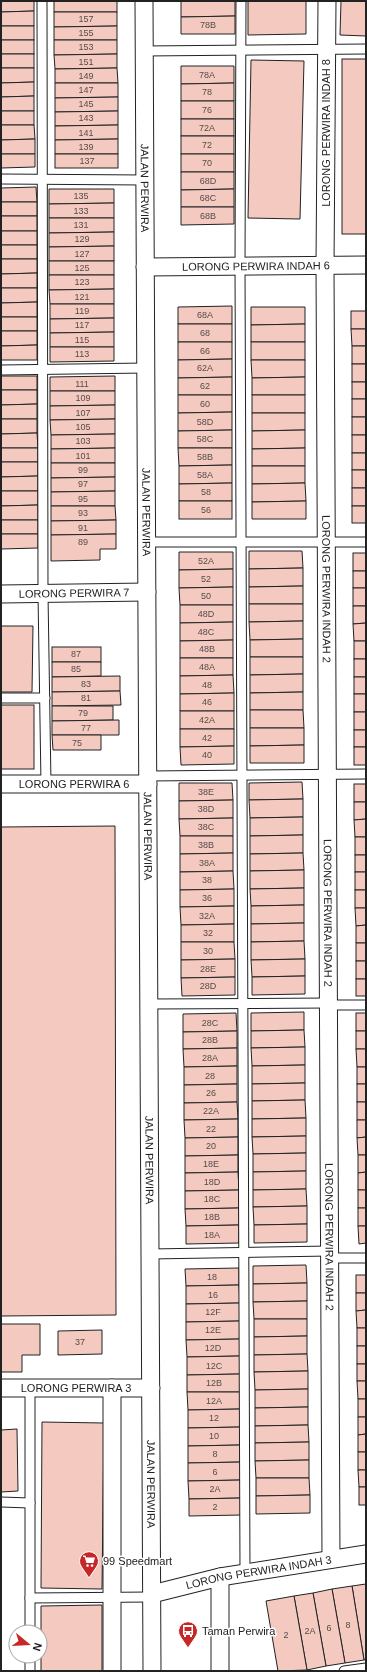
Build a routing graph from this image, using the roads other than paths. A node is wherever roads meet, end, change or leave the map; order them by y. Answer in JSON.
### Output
{"nodes":[{"id":1,"x":42,"y":1,"type":"edge"},
{"id":2,"x":144,"y":1,"type":"edge"},
{"id":3,"x":241,"y":1,"type":"edge"},
{"id":4,"x":327,"y":1,"type":"edge"},
{"id":5,"x":327,"y":49,"type":"junction"},
{"id":6,"x":366,"y":49,"type":"edge"},
{"id":7,"x":241,"y":50,"type":"junction"},
{"id":8,"x":144,"y":51,"type":"junction"},
{"id":9,"x":1,"y":179,"type":"edge"},
{"id":10,"x":42,"y":179,"type":"junction"},
{"id":11,"x":145,"y":180,"type":"junction"},
{"id":12,"x":366,"y":265,"type":"edge"},
{"id":13,"x":240,"y":266,"type":"junction"},
{"id":14,"x":326,"y":266,"type":"junction"},
{"id":15,"x":145,"y":268,"type":"junction"},
{"id":16,"x":146,"y":368,"type":"junction"},
{"id":17,"x":43,"y":369,"type":"junction"},
{"id":18,"x":1,"y":370,"type":"edge"},
{"id":19,"x":146,"y":542,"type":"junction"},
{"id":20,"x":241,"y":542,"type":"junction"},
{"id":21,"x":327,"y":542,"type":"junction"},
{"id":22,"x":366,"y":542,"type":"edge"},
{"id":23,"x":147,"y":592,"type":"junction"},
{"id":24,"x":1,"y":594,"type":"edge"},
{"id":25,"x":43,"y":594,"type":"junction"},
{"id":26,"x":1,"y":698,"type":"edge"},
{"id":27,"x":45,"y":698,"type":"junction"},
{"id":28,"x":328,"y":774,"type":"junction"},
{"id":29,"x":366,"y":774,"type":"edge"},
{"id":30,"x":242,"y":775,"type":"junction"},
{"id":31,"x":148,"y":780,"type":"junction"},
{"id":32,"x":1,"y":784,"type":"edge"},
{"id":33,"x":46,"y":784,"type":"junction"},
{"id":34,"x":243,"y":1003,"type":"junction"},
{"id":35,"x":149,"y":1004,"type":"junction"},
{"id":36,"x":329,"y":1004,"type":"junction"},
{"id":37,"x":366,"y":1005,"type":"edge"},
{"id":38,"x":244,"y":1253,"type":"junction"},
{"id":39,"x":150,"y":1254,"type":"junction"},
{"id":40,"x":330,"y":1254,"type":"junction"},
{"id":41,"x":366,"y":1258,"type":"edge"},
{"id":42,"x":1,"y":1388,"type":"edge"},
{"id":43,"x":30,"y":1388,"type":"junction"},
{"id":44,"x":112,"y":1388,"type":"junction"},
{"id":45,"x":150,"y":1388,"type":"junction"},
{"id":46,"x":1,"y":1502,"type":"edge"},
{"id":47,"x":30,"y":1502,"type":"junction"},
{"id":48,"x":366,"y":1554,"type":"edge"},
{"id":49,"x":331,"y":1559,"type":"junction"},
{"id":50,"x":245,"y":1573,"type":"junction"},
{"id":51,"x":220,"y":1577,"type":"junction"},
{"id":52,"x":152,"y":1596,"type":"junction"},
{"id":53,"x":112,"y":1597,"type":"junction"},
{"id":54,"x":30,"y":1598,"type":"junction"},
{"id":55,"x":30,"y":1624,"type":"edge"},
{"id":56,"x":366,"y":1668,"type":"edge"},
{"id":57,"x":112,"y":1671,"type":"edge"},
{"id":58,"x":152,"y":1671,"type":"edge"},
{"id":59,"x":220,"y":1671,"type":"edge"},
{"id":60,"x":344,"y":1671,"type":"edge"}],
"edges":[{"from":1,"to":10,"type":"lane"},
{"from":2,"to":8,"type":"street","name":"JALAN PERWIRA"},
{"from":3,"to":7,"type":"lane"},
{"from":4,"to":5,"type":"street","name":"LORONG PERWIRA INDAH 8"},
{"from":5,"to":6,"type":"lane"},
{"from":5,"to":7,"type":"lane"},
{"from":5,"to":14,"type":"street","name":"LORONG PERWIRA INDAH 8"},
{"from":7,"to":8,"type":"lane"},
{"from":7,"to":13,"type":"lane"},
{"from":8,"to":11,"type":"street","name":"JALAN PERWIRA"},
{"from":9,"to":10,"type":"lane"},
{"from":10,"to":11,"type":"lane"},
{"from":10,"to":17,"type":"lane"},
{"from":11,"to":15,"type":"street","name":"JALAN PERWIRA"},
{"from":12,"to":14,"type":"street","name":"LORONG PERWIRA INDAH 6"},
{"from":13,"to":14,"type":"street","name":"LORONG PERWIRA INDAH 6"},
{"from":13,"to":15,"type":"street","name":"LORONG PERWIRA INDAH 6"},
{"from":13,"to":20,"type":"lane"},
{"from":14,"to":21,"type":"street","name":"LORONG PERWIRA INDAH 2"},
{"from":15,"to":16,"type":"street","name":"JALAN PERWIRA"},
{"from":16,"to":17,"type":"lane"},
{"from":16,"to":19,"type":"street","name":"JALAN PERWIRA"},
{"from":17,"to":18,"type":"lane"},
{"from":17,"to":25,"type":"lane"},
{"from":19,"to":20,"type":"lane"},
{"from":19,"to":23,"type":"street","name":"JALAN PERWIRA"},
{"from":20,"to":21,"type":"lane"},
{"from":20,"to":30,"type":"lane"},
{"from":21,"to":22,"type":"lane"},
{"from":21,"to":28,"type":"street","name":"LORONG PERWIRA INDAH 2"},
{"from":23,"to":25,"type":"street","name":"LORONG PERWIRA 7"},
{"from":23,"to":31,"type":"street","name":"JALAN PERWIRA"},
{"from":24,"to":25,"type":"street","name":"LORONG PERWIRA 7"},
{"from":25,"to":27,"type":"lane"},
{"from":26,"to":27,"type":"lane"},
{"from":27,"to":33,"type":"lane"},
{"from":28,"to":29,"type":"lane"},
{"from":28,"to":30,"type":"lane"},
{"from":28,"to":36,"type":"street","name":"LORONG PERWIRA INDAH 2"},
{"from":30,"to":31,"type":"lane"},
{"from":30,"to":34,"type":"lane"},
{"from":31,"to":33,"type":"street","name":"LORONG PERWIRA 6"},
{"from":31,"to":35,"type":"street","name":"JALAN PERWIRA"},
{"from":32,"to":33,"type":"street","name":"LORONG PERWIRA 6"},
{"from":34,"to":35,"type":"lane"},
{"from":34,"to":36,"type":"lane"},
{"from":34,"to":38,"type":"lane"},
{"from":35,"to":39,"type":"street","name":"JALAN PERWIRA"},
{"from":36,"to":37,"type":"lane"},
{"from":36,"to":40,"type":"street","name":"LORONG PERWIRA INDAH 2"},
{"from":38,"to":39,"type":"lane"},
{"from":38,"to":40,"type":"lane"},
{"from":38,"to":50,"type":"lane"},
{"from":39,"to":45,"type":"street","name":"JALAN PERWIRA"},
{"from":40,"to":41,"type":"lane"},
{"from":40,"to":49,"type":"street","name":"LORONG PERWIRA INDAH 2"},
{"from":42,"to":43,"type":"street","name":"LORONG PERWIRA 3"},
{"from":43,"to":44,"type":"street","name":"LORONG PERWIRA 3"},
{"from":43,"to":47,"type":"lane"},
{"from":44,"to":45,"type":"street","name":"LORONG PERWIRA 3"},
{"from":44,"to":53,"type":"street"},
{"from":45,"to":52,"type":"street","name":"JALAN PERWIRA"},
{"from":46,"to":47,"type":"lane"},
{"from":47,"to":54,"type":"lane"},
{"from":48,"to":49,"type":"street","name":"LORONG PERWIRA INDAH 3"},
{"from":49,"to":50,"type":"street","name":"LORONG PERWIRA INDAH 3"},
{"from":50,"to":51,"type":"street","name":"LORONG PERWIRA INDAH 3"},
{"from":51,"to":52,"type":"street","name":"LORONG PERWIRA INDAH 3"},
{"from":51,"to":59,"type":"street"},
{"from":52,"to":53,"type":"lane"},
{"from":52,"to":58,"type":"street","name":"JALAN PERWIRA"},
{"from":53,"to":54,"type":"lane"},
{"from":53,"to":57,"type":"street"},
{"from":54,"to":55,"type":"lane"},
{"from":56,"to":60,"type":"lane"}]}
